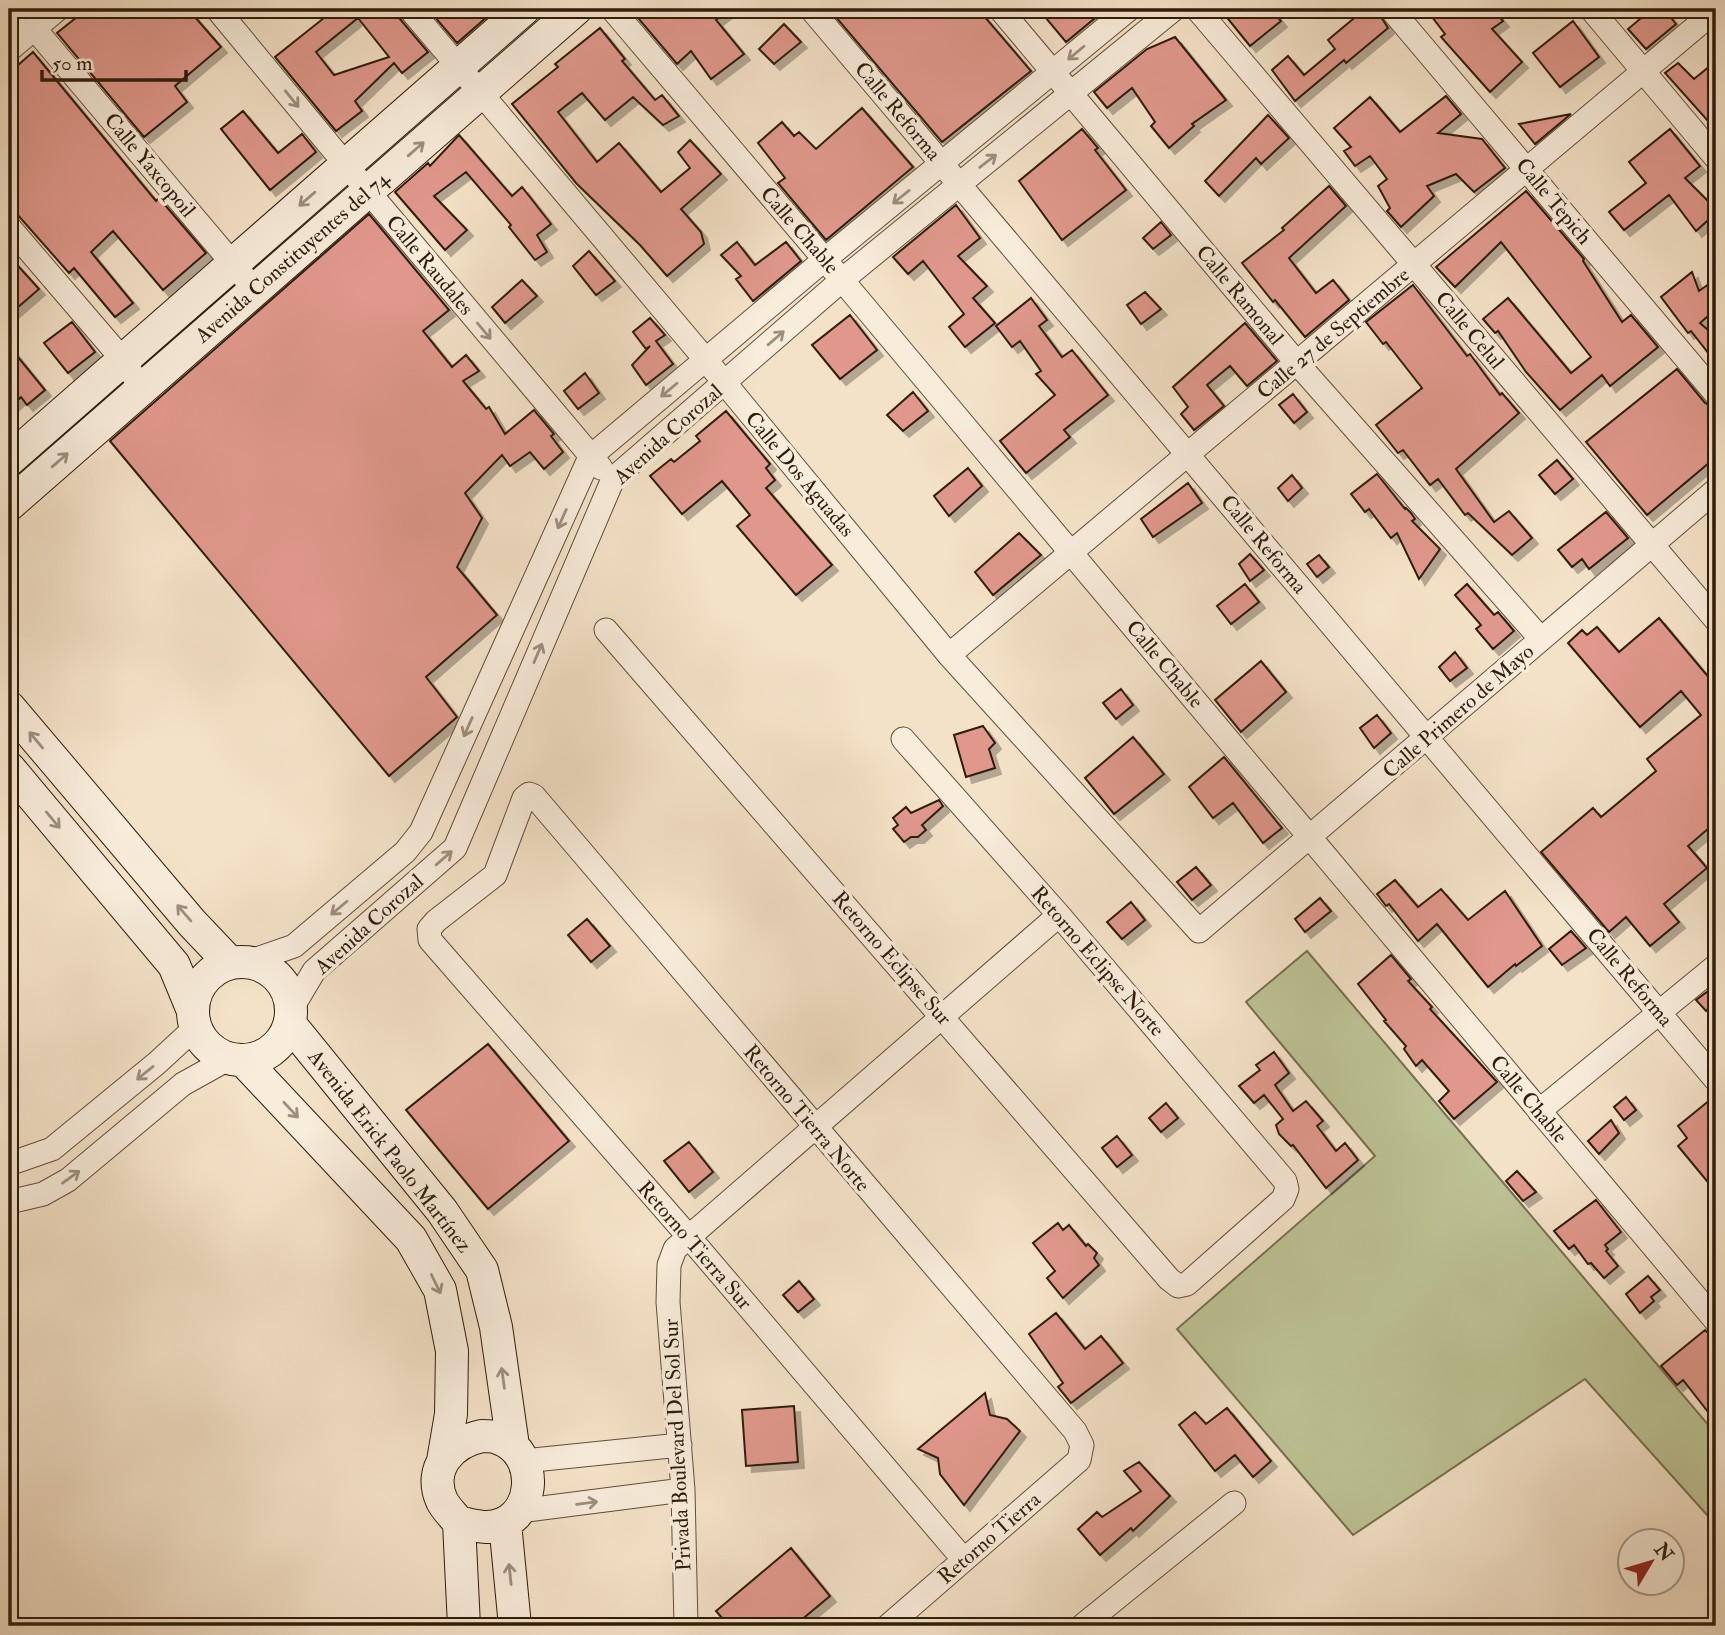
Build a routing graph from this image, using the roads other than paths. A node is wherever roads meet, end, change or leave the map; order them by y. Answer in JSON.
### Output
{"nodes":[{"id":1,"x":18,"y":9,"type":"edge"},
{"id":2,"x":58,"y":9,"type":"edge"},
{"id":3,"x":217,"y":9,"type":"edge"},
{"id":4,"x":410,"y":9,"type":"edge"},
{"id":5,"x":524,"y":9,"type":"edge"},
{"id":6,"x":576,"y":9,"type":"edge"},
{"id":7,"x":612,"y":9,"type":"edge"},
{"id":8,"x":811,"y":9,"type":"edge"},
{"id":9,"x":1000,"y":9,"type":"edge"},
{"id":10,"x":1129,"y":9,"type":"edge"},
{"id":11,"x":1174,"y":9,"type":"edge"},
{"id":12,"x":1197,"y":9,"type":"edge"},
{"id":13,"x":1391,"y":9,"type":"edge"},
{"id":14,"x":1591,"y":9,"type":"edge"},
{"id":15,"x":1716,"y":10,"type":"edge"},
{"id":16,"x":35,"y":28,"type":"junction"},
{"id":17,"x":9,"y":50,"type":"edge"},
{"id":18,"x":458,"y":67,"type":"junction"},
{"id":19,"x":1644,"y":71,"type":"junction"},
{"id":20,"x":1053,"y":72,"type":"junction"},
{"id":21,"x":479,"y":94,"type":"junction"},
{"id":22,"x":1072,"y":94,"type":"junction"},
{"id":23,"x":1716,"y":158,"type":"edge"},
{"id":24,"x":942,"y":164,"type":"junction"},
{"id":25,"x":346,"y":165,"type":"junction"},
{"id":26,"x":1527,"y":169,"type":"junction"},
{"id":27,"x":959,"y":184,"type":"junction"},
{"id":28,"x":368,"y":191,"type":"junction"},
{"id":29,"x":9,"y":227,"type":"edge"},
{"id":30,"x":824,"y":260,"type":"junction"},
{"id":31,"x":233,"y":264,"type":"junction"},
{"id":32,"x":1414,"y":264,"type":"junction"},
{"id":33,"x":842,"y":280,"type":"junction"},
{"id":34,"x":255,"y":290,"type":"junction"},
{"id":35,"x":705,"y":359,"type":"junction"},
{"id":36,"x":123,"y":360,"type":"junction"},
{"id":37,"x":1297,"y":363,"type":"junction"},
{"id":38,"x":725,"y":383,"type":"junction"},
{"id":39,"x":142,"y":389,"type":"junction"},
{"id":40,"x":1716,"y":394,"type":"edge"},
{"id":41,"x":1188,"y":455,"type":"junction"},
{"id":42,"x":590,"y":457,"type":"junction"},
{"id":43,"x":9,"y":460,"type":"edge"},
{"id":44,"x":613,"y":479,"type":"junction"},
{"id":45,"x":15,"y":488,"type":"edge"},
{"id":46,"x":1716,"y":490,"type":"edge"},
{"id":47,"x":1652,"y":544,"type":"junction"},
{"id":48,"x":1071,"y":553,"type":"junction"},
{"id":49,"x":1716,"y":620,"type":"edge"},
{"id":50,"x":606,"y":630,"type":"dead end"},
{"id":51,"x":1541,"y":639,"type":"junction"},
{"id":52,"x":949,"y":655,"type":"junction"},
{"id":53,"x":9,"y":708,"type":"edge"},
{"id":54,"x":1427,"y":737,"type":"junction"},
{"id":55,"x":903,"y":738,"type":"dead end"},
{"id":56,"x":9,"y":768,"type":"edge"},
{"id":57,"x":528,"y":794,"type":"joint"},
{"id":58,"x":1311,"y":838,"type":"junction"},
{"id":59,"x":123,"y":841,"type":"junction"},
{"id":60,"x":91,"y":865,"type":"junction"},
{"id":61,"x":1059,"y":915,"type":"junction"},
{"id":62,"x":1199,"y":931,"type":"joint"},
{"id":63,"x":239,"y":963,"type":"junction"},
{"id":64,"x":1716,"y":966,"type":"edge"},
{"id":65,"x":1659,"y":1012,"type":"junction"},
{"id":66,"x":291,"y":1016,"type":"junction"},
{"id":67,"x":943,"y":1016,"type":"junction"},
{"id":68,"x":194,"y":1019,"type":"junction"},
{"id":69,"x":236,"y":1060,"type":"junction"},
{"id":70,"x":1716,"y":1080,"type":"edge"},
{"id":71,"x":1539,"y":1111,"type":"junction"},
{"id":72,"x":815,"y":1127,"type":"junction"},
{"id":73,"x":9,"y":1164,"type":"edge"},
{"id":74,"x":9,"y":1202,"type":"edge"},
{"id":75,"x":689,"y":1237,"type":"junction"},
{"id":76,"x":1178,"y":1286,"type":"joint"},
{"id":77,"x":1714,"y":1314,"type":"edge"},
{"id":78,"x":680,"y":1445,"type":"junction"},
{"id":79,"x":1082,"y":1445,"type":"joint"},
{"id":80,"x":518,"y":1453,"type":"junction"},
{"id":81,"x":443,"y":1461,"type":"junction"},
{"id":82,"x":683,"y":1490,"type":"junction"},
{"id":83,"x":1234,"y":1503,"type":"dead end"},
{"id":84,"x":512,"y":1517,"type":"junction"},
{"id":85,"x":459,"y":1523,"type":"junction"},
{"id":86,"x":964,"y":1560,"type":"junction"},
{"id":87,"x":464,"y":1626,"type":"edge"},
{"id":88,"x":515,"y":1626,"type":"edge"},
{"id":89,"x":686,"y":1626,"type":"edge"},
{"id":90,"x":888,"y":1626,"type":"edge"},
{"id":91,"x":1082,"y":1626,"type":"edge"}],
"edges":[{"from":1,"to":16,"type":"street","name":"Calle Yaxcopoil"},
{"from":2,"to":16,"type":"street"},
{"from":3,"to":25,"type":"street","name":"Calle Raudales","one_way":true},
{"from":4,"to":18,"type":"street","name":"Calle Dos Aguadas"},
{"from":5,"to":18,"type":"street","name":"Avenida Constituyentes del 74"},
{"from":6,"to":21,"type":"street","name":"Avenida Constituyentes del 74"},
{"from":7,"to":30,"type":"street","name":"Calle Chable"},
{"from":8,"to":24,"type":"street","name":"Calle Reforma"},
{"from":9,"to":20,"type":"street","name":"Calle Ramonal"},
{"from":10,"to":20,"type":"street","name":"Avenida Corozal","one_way":true},
{"from":11,"to":22,"type":"street","name":"Avenida Corozal"},
{"from":12,"to":32,"type":"street","name":"Calle Celul"},
{"from":13,"to":26,"type":"street","name":"Calle Tepich"},
{"from":14,"to":19,"type":"street"},
{"from":15,"to":19,"type":"street","name":"Calle 27 de Septiembre"},
{"from":16,"to":17,"type":"street"},
{"from":16,"to":31,"type":"street","name":"Calle Yaxcopoil"},
{"from":18,"to":21,"type":"street","name":"Calle Dos Aguadas"},
{"from":18,"to":25,"type":"street","name":"Avenida Constituyentes del 74"},
{"from":19,"to":23,"type":"street"},
{"from":19,"to":26,"type":"street","name":"Calle 27 de Septiembre"},
{"from":20,"to":22,"type":"street","name":"Calle Ramonal"},
{"from":20,"to":24,"type":"street","name":"Avenida Corozal"},
{"from":28,"to":21,"type":"street","name":"Avenida Constituyentes del 74","one_way":true},
{"from":21,"to":35,"type":"street","name":"Calle Dos Aguadas"},
{"from":27,"to":22,"type":"street","name":"Avenida Corozal","one_way":true},
{"from":22,"to":37,"type":"street","name":"Calle Ramonal"},
{"from":24,"to":27,"type":"street","name":"Calle Reforma"},
{"from":24,"to":30,"type":"street","name":"Avenida Corozal","one_way":true},
{"from":25,"to":28,"type":"street","name":"Calle Raudales"},
{"from":25,"to":31,"type":"street","name":"Avenida Constituyentes del 74","one_way":true},
{"from":26,"to":32,"type":"street","name":"Calle 27 de Septiembre"},
{"from":26,"to":40,"type":"street","name":"Calle Tepich"},
{"from":27,"to":33,"type":"street","name":"Avenida Corozal"},
{"from":27,"to":41,"type":"street","name":"Calle Reforma"},
{"from":28,"to":34,"type":"street","name":"Avenida Constituyentes del 74"},
{"from":28,"to":42,"type":"street","name":"Calle Raudales","one_way":true},
{"from":29,"to":36,"type":"street"},
{"from":30,"to":33,"type":"street","name":"Calle Chable"},
{"from":30,"to":35,"type":"street","name":"Avenida Corozal"},
{"from":31,"to":34,"type":"street","name":"Calle Yaxcopoil"},
{"from":31,"to":36,"type":"street","name":"Avenida Constituyentes del 74"},
{"from":32,"to":37,"type":"street","name":"Calle 27 de Septiembre"},
{"from":32,"to":47,"type":"street","name":"Calle Celul"},
{"from":38,"to":33,"type":"street","name":"Avenida Corozal","one_way":true},
{"from":33,"to":48,"type":"street","name":"Calle Chable"},
{"from":34,"to":39,"type":"street","name":"Avenida Constituyentes del 74"},
{"from":35,"to":38,"type":"street","name":"Calle Dos Aguadas"},
{"from":35,"to":42,"type":"street","name":"Avenida Corozal","one_way":true},
{"from":36,"to":39,"type":"street"},
{"from":36,"to":43,"type":"street","name":"Avenida Constituyentes del 74"},
{"from":37,"to":41,"type":"street","name":"Calle 27 de Septiembre"},
{"from":37,"to":51,"type":"street","name":"Calle Ramonal"},
{"from":38,"to":44,"type":"street","name":"Avenida Corozal"},
{"from":38,"to":52,"type":"street","name":"Calle Dos Aguadas"},
{"from":45,"to":39,"type":"street","name":"Avenida Constituyentes del 74","one_way":true},
{"from":41,"to":48,"type":"street","name":"Calle 27 de Septiembre"},
{"from":41,"to":54,"type":"street","name":"Calle Reforma"},
{"from":42,"to":44,"type":"street","name":"Calle Raudales"},
{"from":42,"to":63,"type":"street","name":"Avenida Corozal","one_way":true},
{"from":66,"to":44,"type":"street","name":"Avenida Corozal","one_way":true},
{"from":46,"to":47,"type":"street","name":"Calle Primero de Mayo"},
{"from":47,"to":49,"type":"street","name":"Calle Celul"},
{"from":47,"to":51,"type":"street","name":"Calle Primero de Mayo"},
{"from":48,"to":52,"type":"street","name":"Calle 27 de Septiembre"},
{"from":48,"to":58,"type":"street","name":"Calle Chable"},
{"from":50,"to":67,"type":"street","name":"Retorno Eclipse Sur"},
{"from":51,"to":54,"type":"street","name":"Calle Primero de Mayo"},
{"from":52,"to":62,"type":"street","name":"Calle Dos Aguadas"},
{"from":59,"to":53,"type":"street","one_way":true},
{"from":54,"to":58,"type":"street","name":"Calle Primero de Mayo"},
{"from":54,"to":65,"type":"street","name":"Calle Reforma"},
{"from":55,"to":61,"type":"street","name":"Retorno Eclipse Norte"},
{"from":56,"to":60,"type":"street","one_way":true},
{"from":57,"to":72,"type":"street","name":"Retorno Tierra Norte"},
{"from":57,"to":75,"type":"street","name":"Retorno Tierra Sur"},
{"from":58,"to":62,"type":"street","name":"Calle Primero de Mayo"},
{"from":58,"to":71,"type":"street","name":"Calle Chable"},
{"from":59,"to":60,"type":"street"},
{"from":63,"to":59,"type":"street","one_way":true},
{"from":60,"to":68,"type":"street"},
{"from":61,"to":67,"type":"street"},
{"from":61,"to":76,"type":"street","name":"Retorno Eclipse Norte"},
{"from":63,"to":66,"type":"street"},
{"from":63,"to":68,"type":"street"},
{"from":64,"to":65,"type":"street"},
{"from":65,"to":70,"type":"street","name":"Calle Reforma"},
{"from":65,"to":71,"type":"street"},
{"from":66,"to":69,"type":"street"},
{"from":80,"to":66,"type":"street","name":"Avenida Erick Paolo Martínez","one_way":true},
{"from":67,"to":72,"type":"street"},
{"from":67,"to":76,"type":"street","name":"Retorno Eclipse Sur"},
{"from":68,"to":69,"type":"street"},
{"from":68,"to":73,"type":"street","one_way":true},
{"from":74,"to":69,"type":"street","one_way":true},
{"from":69,"to":81,"type":"street","name":"Avenida Erick Paolo Martínez","one_way":true},
{"from":71,"to":77,"type":"street","name":"Calle Chable"},
{"from":72,"to":75,"type":"street"},
{"from":72,"to":79,"type":"street","name":"Retorno Tierra Norte"},
{"from":75,"to":78,"type":"street","name":"Privada Boulevard Del Sol Sur"},
{"from":75,"to":86,"type":"street","name":"Retorno Tierra Sur"},
{"from":78,"to":80,"type":"street"},
{"from":78,"to":82,"type":"street","name":"Privada Boulevard Del Sol Sur"},
{"from":79,"to":86,"type":"street","name":"Retorno Tierra"},
{"from":80,"to":81,"type":"street"},
{"from":80,"to":84,"type":"street"},
{"from":81,"to":85,"type":"street"},
{"from":84,"to":82,"type":"street","one_way":true},
{"from":82,"to":89,"type":"street","name":"Privada Boulevard Del Sol Sur"},
{"from":83,"to":91,"type":"street"},
{"from":84,"to":85,"type":"street"},
{"from":88,"to":84,"type":"street","one_way":true},
{"from":85,"to":87,"type":"street"},
{"from":86,"to":90,"type":"street","name":"Retorno Tierra"}]}
